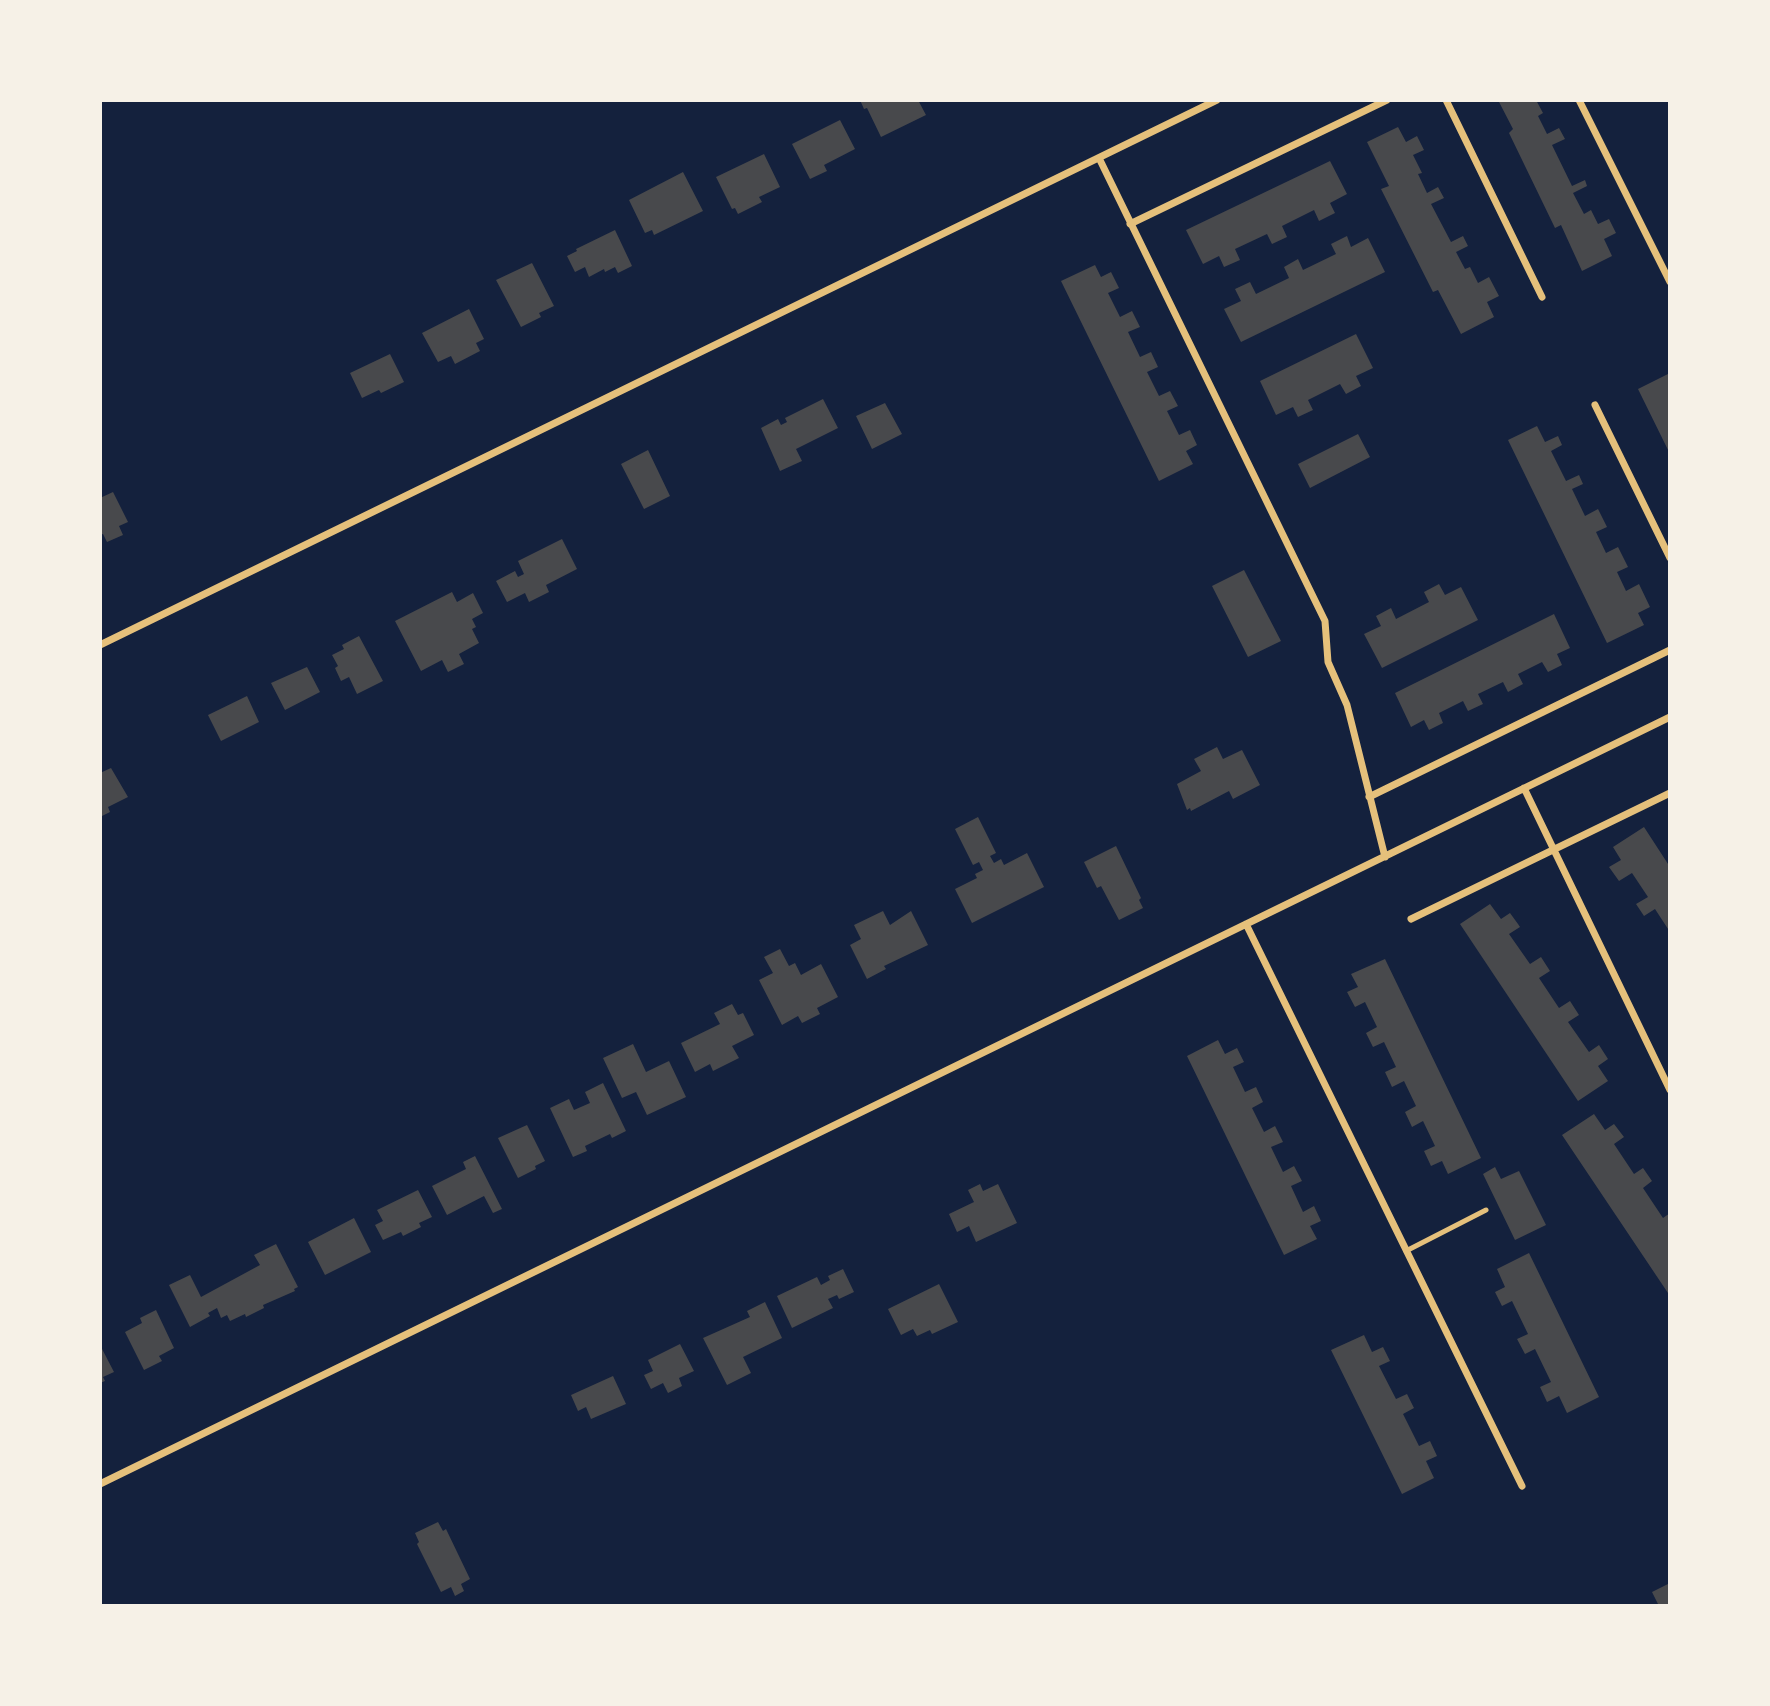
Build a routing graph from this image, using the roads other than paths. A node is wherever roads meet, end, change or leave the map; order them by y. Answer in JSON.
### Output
{"nodes":[{"id":1,"x":1217,"y":100,"type":"edge"},
{"id":2,"x":1387,"y":100,"type":"edge"},
{"id":3,"x":1446,"y":100,"type":"edge"},
{"id":4,"x":1579,"y":100,"type":"edge"},
{"id":5,"x":1098,"y":158,"type":"junction"},
{"id":6,"x":1130,"y":224,"type":"junction"},
{"id":7,"x":1670,"y":282,"type":"edge"},
{"id":8,"x":1542,"y":297,"type":"dead end"},
{"id":9,"x":1595,"y":405,"type":"dead end"},
{"id":10,"x":1670,"y":558,"type":"edge"},
{"id":11,"x":100,"y":646,"type":"edge"},
{"id":12,"x":1670,"y":649,"type":"edge"},
{"id":13,"x":1670,"y":717,"type":"edge"},
{"id":14,"x":1524,"y":788,"type":"junction"},
{"id":15,"x":1670,"y":793,"type":"edge"},
{"id":16,"x":1369,"y":797,"type":"junction"},
{"id":17,"x":1554,"y":849,"type":"junction"},
{"id":18,"x":1384,"y":857,"type":"junction"},
{"id":19,"x":1411,"y":919,"type":"dead end"},
{"id":20,"x":1246,"y":924,"type":"junction"},
{"id":21,"x":1670,"y":1090,"type":"edge"},
{"id":22,"x":1486,"y":1210,"type":"dead end"},
{"id":23,"x":1406,"y":1251,"type":"junction"},
{"id":24,"x":100,"y":1484,"type":"edge"},
{"id":25,"x":1522,"y":1486,"type":"dead end"}],
"edges":[{"from":1,"to":5,"type":"street"},
{"from":2,"to":6,"type":"street"},
{"from":3,"to":8,"type":"street"},
{"from":4,"to":7,"type":"street"},
{"from":5,"to":6,"type":"street"},
{"from":5,"to":11,"type":"street"},
{"from":6,"to":16,"type":"street"},
{"from":9,"to":10,"type":"street"},
{"from":12,"to":16,"type":"street"},
{"from":13,"to":14,"type":"street"},
{"from":14,"to":17,"type":"street"},
{"from":14,"to":18,"type":"street"},
{"from":15,"to":17,"type":"street"},
{"from":16,"to":18,"type":"street"},
{"from":17,"to":19,"type":"street"},
{"from":17,"to":21,"type":"street"},
{"from":18,"to":20,"type":"street"},
{"from":20,"to":23,"type":"street"},
{"from":20,"to":24,"type":"street"},
{"from":22,"to":23,"type":"lane"},
{"from":23,"to":25,"type":"street"}]}
